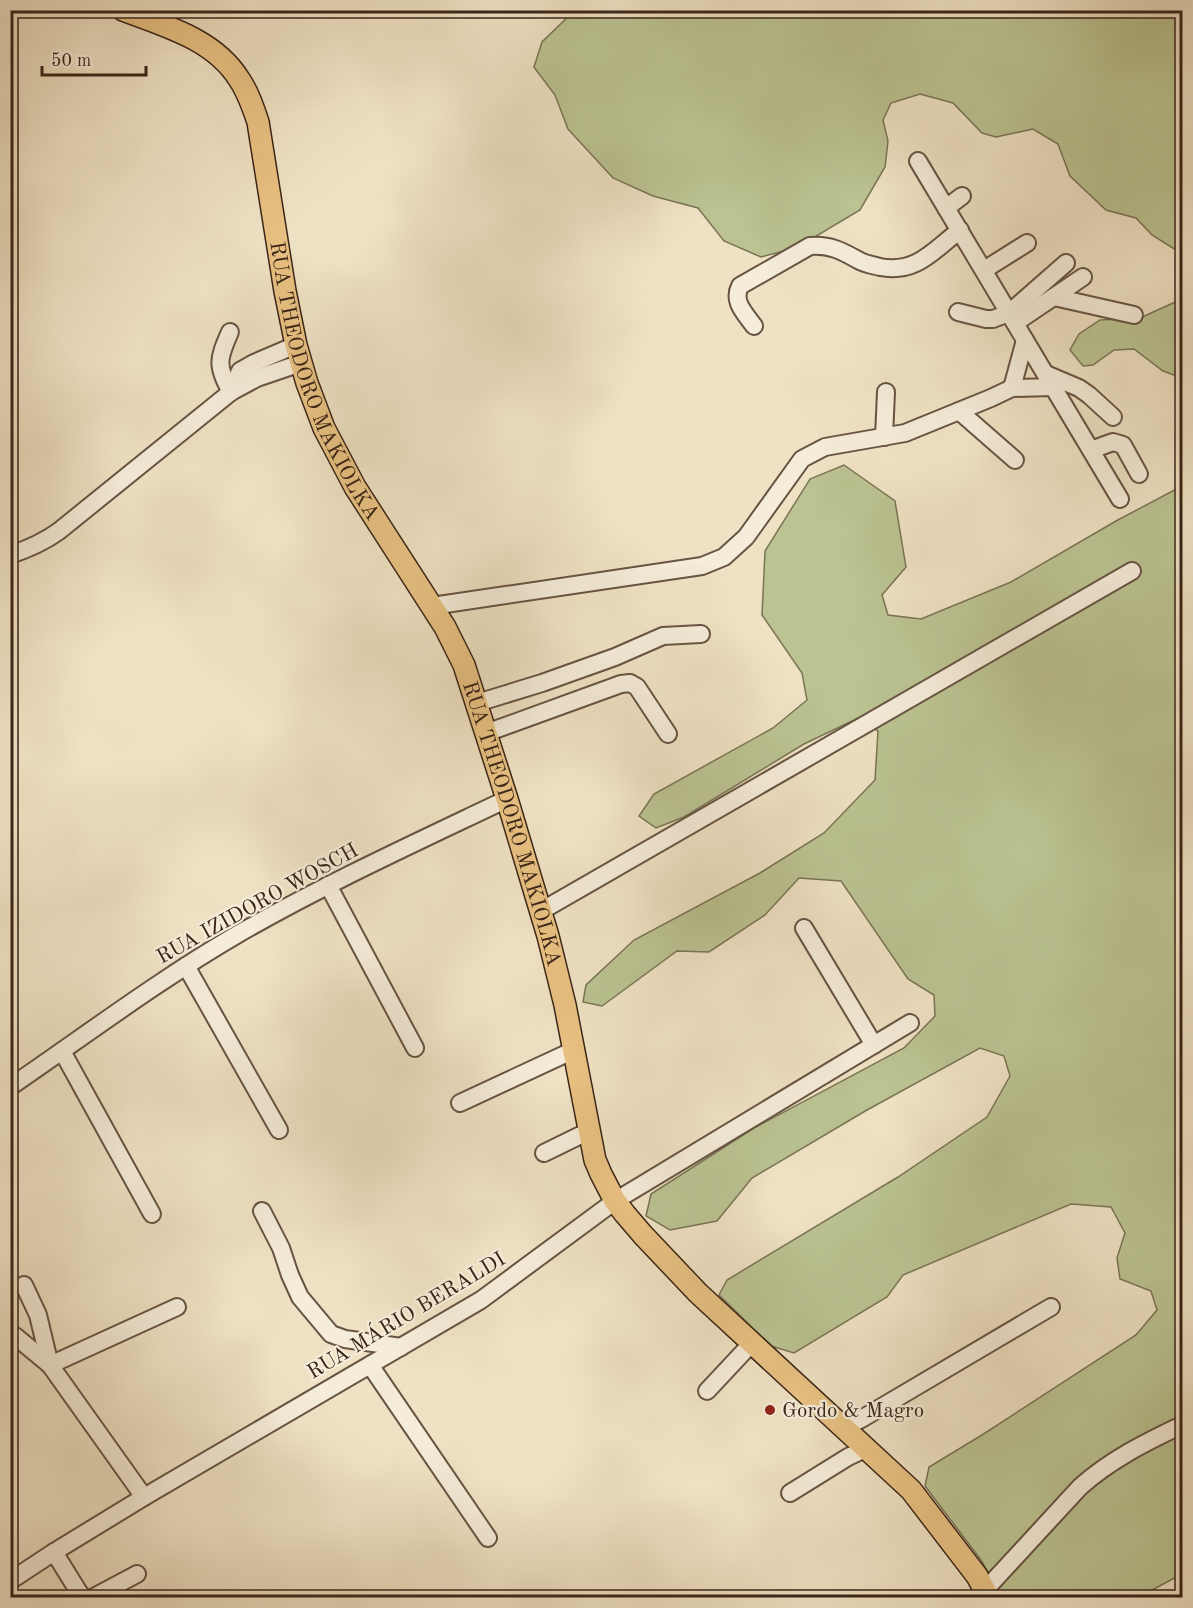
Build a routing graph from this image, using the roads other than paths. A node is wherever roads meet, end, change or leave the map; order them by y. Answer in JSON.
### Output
{"nodes":[{"id":1,"x":123,"y":10,"type":"edge"},
{"id":2,"x":918,"y":161,"type":"dead end"},
{"id":3,"x":962,"y":196,"type":"dead end"},
{"id":4,"x":946,"y":208,"type":"junction"},
{"id":5,"x":960,"y":230,"type":"junction"},
{"id":6,"x":1027,"y":243,"type":"dead end"},
{"id":7,"x":1066,"y":263,"type":"dead end"},
{"id":8,"x":984,"y":270,"type":"junction"},
{"id":9,"x":1083,"y":277,"type":"dead end"},
{"id":10,"x":1054,"y":297,"type":"junction"},
{"id":11,"x":958,"y":312,"type":"dead end"},
{"id":12,"x":1134,"y":315,"type":"dead end"},
{"id":13,"x":1012,"y":318,"type":"junction"},
{"id":14,"x":754,"y":326,"type":"dead end"},
{"id":15,"x":230,"y":332,"type":"dead end"},
{"id":16,"x":1025,"y":340,"type":"junction"},
{"id":17,"x":299,"y":354,"type":"junction"},
{"id":18,"x":1050,"y":381,"type":"junction"},
{"id":19,"x":1012,"y":388,"type":"junction"},
{"id":20,"x":231,"y":392,"type":"junction"},
{"id":21,"x":886,"y":392,"type":"dead end"},
{"id":22,"x":958,"y":411,"type":"junction"},
{"id":23,"x":1113,"y":417,"type":"dead end"},
{"id":24,"x":884,"y":437,"type":"junction"},
{"id":25,"x":1091,"y":450,"type":"junction"},
{"id":26,"x":1015,"y":460,"type":"dead end"},
{"id":27,"x":1139,"y":474,"type":"dead end"},
{"id":28,"x":1120,"y":499,"type":"dead end"},
{"id":29,"x":10,"y":555,"type":"edge"},
{"id":30,"x":1132,"y":572,"type":"dead end"},
{"id":31,"x":432,"y":606,"type":"junction"},
{"id":32,"x":700,"y":634,"type":"dead end"},
{"id":33,"x":477,"y":703,"type":"junction"},
{"id":34,"x":486,"y":733,"type":"junction"},
{"id":35,"x":668,"y":734,"type":"dead end"},
{"id":36,"x":507,"y":799,"type":"junction"},
{"id":37,"x":328,"y":885,"type":"junction"},
{"id":38,"x":541,"y":910,"type":"junction"},
{"id":39,"x":804,"y":928,"type":"dead end"},
{"id":40,"x":186,"y":966,"type":"junction"},
{"id":41,"x":910,"y":1023,"type":"dead end"},
{"id":42,"x":874,"y":1045,"type":"junction"},
{"id":43,"x":415,"y":1048,"type":"dead end"},
{"id":44,"x":574,"y":1050,"type":"junction"},
{"id":45,"x":62,"y":1051,"type":"junction"},
{"id":46,"x":10,"y":1087,"type":"edge"},
{"id":47,"x":460,"y":1103,"type":"dead end"},
{"id":48,"x":279,"y":1130,"type":"dead end"},
{"id":49,"x":589,"y":1131,"type":"junction"},
{"id":50,"x":544,"y":1153,"type":"dead end"},
{"id":51,"x":615,"y":1201,"type":"junction"},
{"id":52,"x":262,"y":1211,"type":"dead end"},
{"id":53,"x":152,"y":1214,"type":"dead end"},
{"id":54,"x":24,"y":1285,"type":"dead end"},
{"id":55,"x":177,"y":1307,"type":"dead end"},
{"id":56,"x":1051,"y":1307,"type":"dead end"},
{"id":57,"x":10,"y":1338,"type":"edge"},
{"id":58,"x":751,"y":1344,"type":"junction"},
{"id":59,"x":400,"y":1347,"type":"junction"},
{"id":60,"x":50,"y":1365,"type":"junction"},
{"id":61,"x":370,"y":1365,"type":"junction"},
{"id":62,"x":707,"y":1391,"type":"dead end"},
{"id":63,"x":1182,"y":1425,"type":"edge"},
{"id":64,"x":844,"y":1428,"type":"junction"},
{"id":65,"x":867,"y":1448,"type":"junction"},
{"id":66,"x":790,"y":1493,"type":"dead end"},
{"id":67,"x":144,"y":1497,"type":"junction"},
{"id":68,"x":488,"y":1538,"type":"dead end"},
{"id":69,"x":50,"y":1554,"type":"junction"},
{"id":70,"x":137,"y":1574,"type":"dead end"},
{"id":71,"x":10,"y":1581,"type":"edge"},
{"id":72,"x":988,"y":1593,"type":"edge"},
{"id":73,"x":76,"y":1598,"type":"edge"},
{"id":74,"x":85,"y":1598,"type":"edge"},
{"id":75,"x":92,"y":1598,"type":"edge"}],
"edges":[{"from":1,"to":17,"type":"main road","name":"RUA THEODORO MAKIOLKA"},
{"from":2,"to":4,"type":"street"},
{"from":3,"to":4,"type":"street"},
{"from":4,"to":5,"type":"street"},
{"from":5,"to":8,"type":"street"},
{"from":5,"to":14,"type":"street"},
{"from":6,"to":8,"type":"street"},
{"from":7,"to":13,"type":"street"},
{"from":8,"to":13,"type":"street"},
{"from":9,"to":10,"type":"street"},
{"from":10,"to":12,"type":"street"},
{"from":10,"to":13,"type":"street"},
{"from":11,"to":13,"type":"street"},
{"from":13,"to":16,"type":"street"},
{"from":15,"to":20,"type":"street"},
{"from":16,"to":18,"type":"street"},
{"from":16,"to":19,"type":"street"},
{"from":17,"to":20,"type":"street"},
{"from":17,"to":31,"type":"main road","name":"RUA THEODORO MAKIOLKA"},
{"from":18,"to":19,"type":"street"},
{"from":18,"to":23,"type":"street"},
{"from":18,"to":25,"type":"street"},
{"from":19,"to":22,"type":"street"},
{"from":20,"to":29,"type":"street"},
{"from":21,"to":24,"type":"street"},
{"from":22,"to":24,"type":"street"},
{"from":22,"to":26,"type":"street"},
{"from":24,"to":31,"type":"street"},
{"from":25,"to":27,"type":"street"},
{"from":25,"to":28,"type":"street"},
{"from":30,"to":38,"type":"street"},
{"from":31,"to":33,"type":"main road","name":"RUA THEODORO MAKIOLKA"},
{"from":32,"to":33,"type":"street"},
{"from":33,"to":34,"type":"main road","name":"RUA THEODORO MAKIOLKA"},
{"from":34,"to":35,"type":"street"},
{"from":34,"to":36,"type":"main road","name":"RUA THEODORO MAKIOLKA"},
{"from":36,"to":37,"type":"street","name":"RUA IZIDORO WOSCH"},
{"from":36,"to":38,"type":"main road","name":"RUA THEODORO MAKIOLKA"},
{"from":37,"to":40,"type":"street","name":"RUA IZIDORO WOSCH"},
{"from":37,"to":43,"type":"street"},
{"from":38,"to":44,"type":"main road","name":"RUA THEODORO MAKIOLKA"},
{"from":39,"to":42,"type":"street"},
{"from":40,"to":45,"type":"street","name":"RUA IZIDORO WOSCH"},
{"from":40,"to":48,"type":"street"},
{"from":41,"to":42,"type":"street","name":"RUA MÁRIO BERALDI"},
{"from":42,"to":51,"type":"street","name":"RUA MÁRIO BERALDI"},
{"from":44,"to":47,"type":"street"},
{"from":44,"to":49,"type":"main road","name":"RUA THEODORO MAKIOLKA"},
{"from":45,"to":46,"type":"street","name":"RUA IZIDORO WOSCH"},
{"from":45,"to":53,"type":"street"},
{"from":49,"to":50,"type":"street"},
{"from":49,"to":51,"type":"main road","name":"RUA THEODORO MAKIOLKA"},
{"from":51,"to":58,"type":"main road","name":"RUA THEODORO MAKIOLKA"},
{"from":51,"to":59,"type":"street","name":"RUA MÁRIO BERALDI"},
{"from":52,"to":59,"type":"street"},
{"from":54,"to":60,"type":"street"},
{"from":55,"to":60,"type":"street"},
{"from":56,"to":64,"type":"street"},
{"from":57,"to":60,"type":"street"},
{"from":58,"to":62,"type":"street"},
{"from":58,"to":64,"type":"main road","name":"RUA THEODORO MAKIOLKA"},
{"from":59,"to":61,"type":"street","name":"RUA MÁRIO BERALDI"},
{"from":60,"to":67,"type":"street"},
{"from":61,"to":67,"type":"street","name":"RUA MÁRIO BERALDI"},
{"from":61,"to":68,"type":"street"},
{"from":63,"to":72,"type":"street"},
{"from":64,"to":65,"type":"main road","name":"RUA THEODORO MAKIOLKA"},
{"from":65,"to":66,"type":"street"},
{"from":65,"to":72,"type":"main road","name":"RUA THEODORO MAKIOLKA"},
{"from":67,"to":69,"type":"street","name":"RUA MÁRIO BERALDI"},
{"from":69,"to":71,"type":"street","name":"RUA MÁRIO BERALDI"},
{"from":69,"to":73,"type":"street"},
{"from":69,"to":74,"type":"street"},
{"from":70,"to":75,"type":"street"}]}
